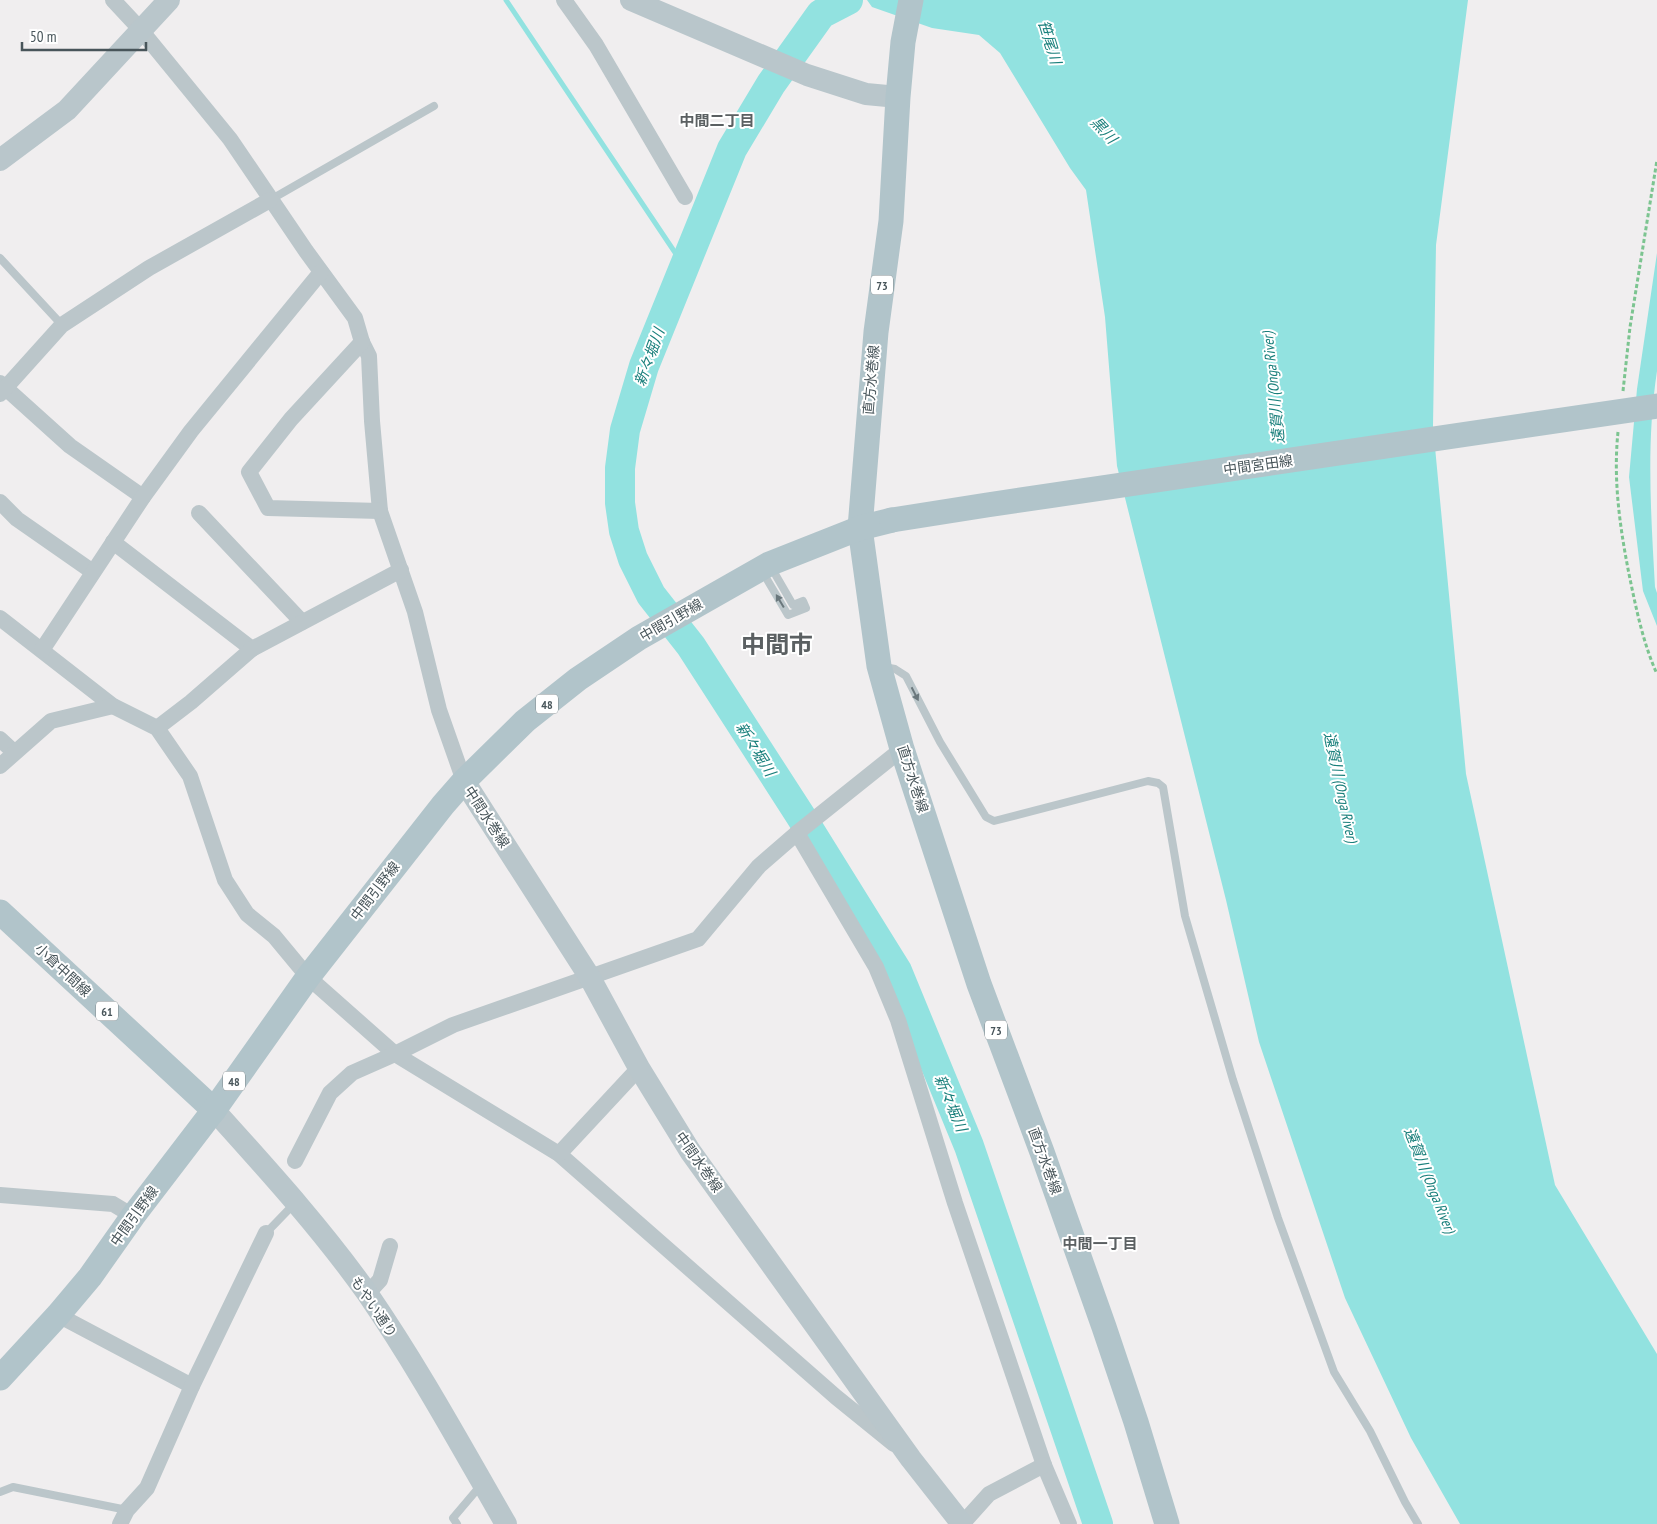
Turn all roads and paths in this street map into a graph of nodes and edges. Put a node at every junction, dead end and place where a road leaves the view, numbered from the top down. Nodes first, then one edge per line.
1 (113, 0) edge
2 (168, 0) edge
3 (564, 0) edge
4 (631, 0) edge
5 (911, 0) edge
6 (140, 29) junction
7 (898, 97) junction
8 (434, 106) dead end
9 (0, 160) edge
10 (685, 197) dead end
11 (270, 200) junction
12 (0, 258) edge
13 (321, 272) junction
14 (62, 325) junction
15 (362, 342) junction
16 (2, 389) edge
17 (1657, 406) edge
18 (142, 497) junction
19 (0, 502) edge
20 (380, 510) junction
21 (199, 512) dead end
22 (860, 528) junction
23 (113, 542) junction
24 (765, 566) junction
25 (401, 570) junction
26 (93, 572) junction
27 (0, 618) edge
28 (302, 622) junction
29 (252, 649) junction
30 (42, 650) junction
31 (880, 666) junction
32 (113, 706) junction
33 (157, 728) junction
34 (0, 739) edge
35 (902, 749) junction
36 (14, 752) junction
37 (0, 766) edge
38 (464, 781) junction
39 (797, 833) junction
40 (0, 912) edge
41 (589, 976) junction
42 (308, 977) junction
43 (395, 1054) junction
44 (639, 1068) junction
45 (214, 1110) junction
46 (558, 1154) junction
47 (295, 1161) dead end
48 (0, 1195) edge
49 (296, 1201) junction
50 (133, 1216) junction
51 (266, 1233) joint
52 (390, 1246) dead end
53 (367, 1294) junction
54 (58, 1315) junction
55 (0, 1378) edge
56 (192, 1386) junction
57 (911, 1458) junction
58 (1044, 1465) junction
59 (483, 1484) junction
60 (0, 1492) edge
61 (124, 1517) edge
62 (457, 1524) edge
63 (506, 1524) edge
64 (962, 1524) edge
65 (1069, 1524) edge
66 (1166, 1524) edge
67 (1418, 1524) edge

1 - 6 street
2 - 6 street
3 - 10 street
4 - 7 street
5 - 7 main road, 直方水巻線 / 73
6 - 9 street
6 - 11 street
7 - 22 main road, 直方水巻線 / 73
8 - 11 lane
11 - 13 street
11 - 14 street
12 - 14 lane
13 - 15 street
13 - 18 street
14 - 16 street
15 - 20 street
15 - 20 street
16 - 18 street
17 - 22 main road, 中間宮田線, bridge
18 - 23 street
19 - 26 street
20 - 25 street
21 - 28 street
22 - 24 main road, 中間引野線 / 48
22 - 31 main road, 直方水巻線 / 73
23 - 26 street
23 - 29 street
24 -> 24 lane
24 - 38 main road, 中間引野線 / 48
25 - 28 street
25 - 38 street
26 - 30 street
27 - 30 street
28 - 29 street
29 - 33 street
30 - 32 street
31 - 35 main road, 直方水巻線 / 73
31 -> 67 lane
32 - 33 street
32 - 36 street
33 - 42 street
34 - 36 street
35 - 39 street
35 - 66 main road, 直方水巻線 / 73
36 - 37 street
38 - 41 street, 中間水巻線
38 - 42 main road, 中間引野線 / 48
39 - 41 street
39 - 58 street
40 - 45 main road, 小倉中間線 / 61
41 - 43 street
41 - 44 street, 中間水巻線
42 - 43 street
42 - 45 main road, 中間引野線 / 48
43 - 46 street
43 - 47 street
44 - 46 street
44 - 57 street, 中間水巻線
45 - 49 street, もやい通り
45 - 50 main road, 中間引野線 / 48
46 - 57 street
48 - 50 street
49 - 51 lane
49 - 53 street, もやい通り
50 - 54 main road, 中間引野線 / 48
51 - 56 street
52 - 53 street
53 - 59 street, もやい通り
54 - 55 main road, 中間引野線 / 48
54 - 56 street
56 - 61 street
57 - 64 street, 中間水巻線
58 - 64 street
58 - 65 street
59 - 62 lane
59 - 63 street, もやい通り
60 - 61 lane

